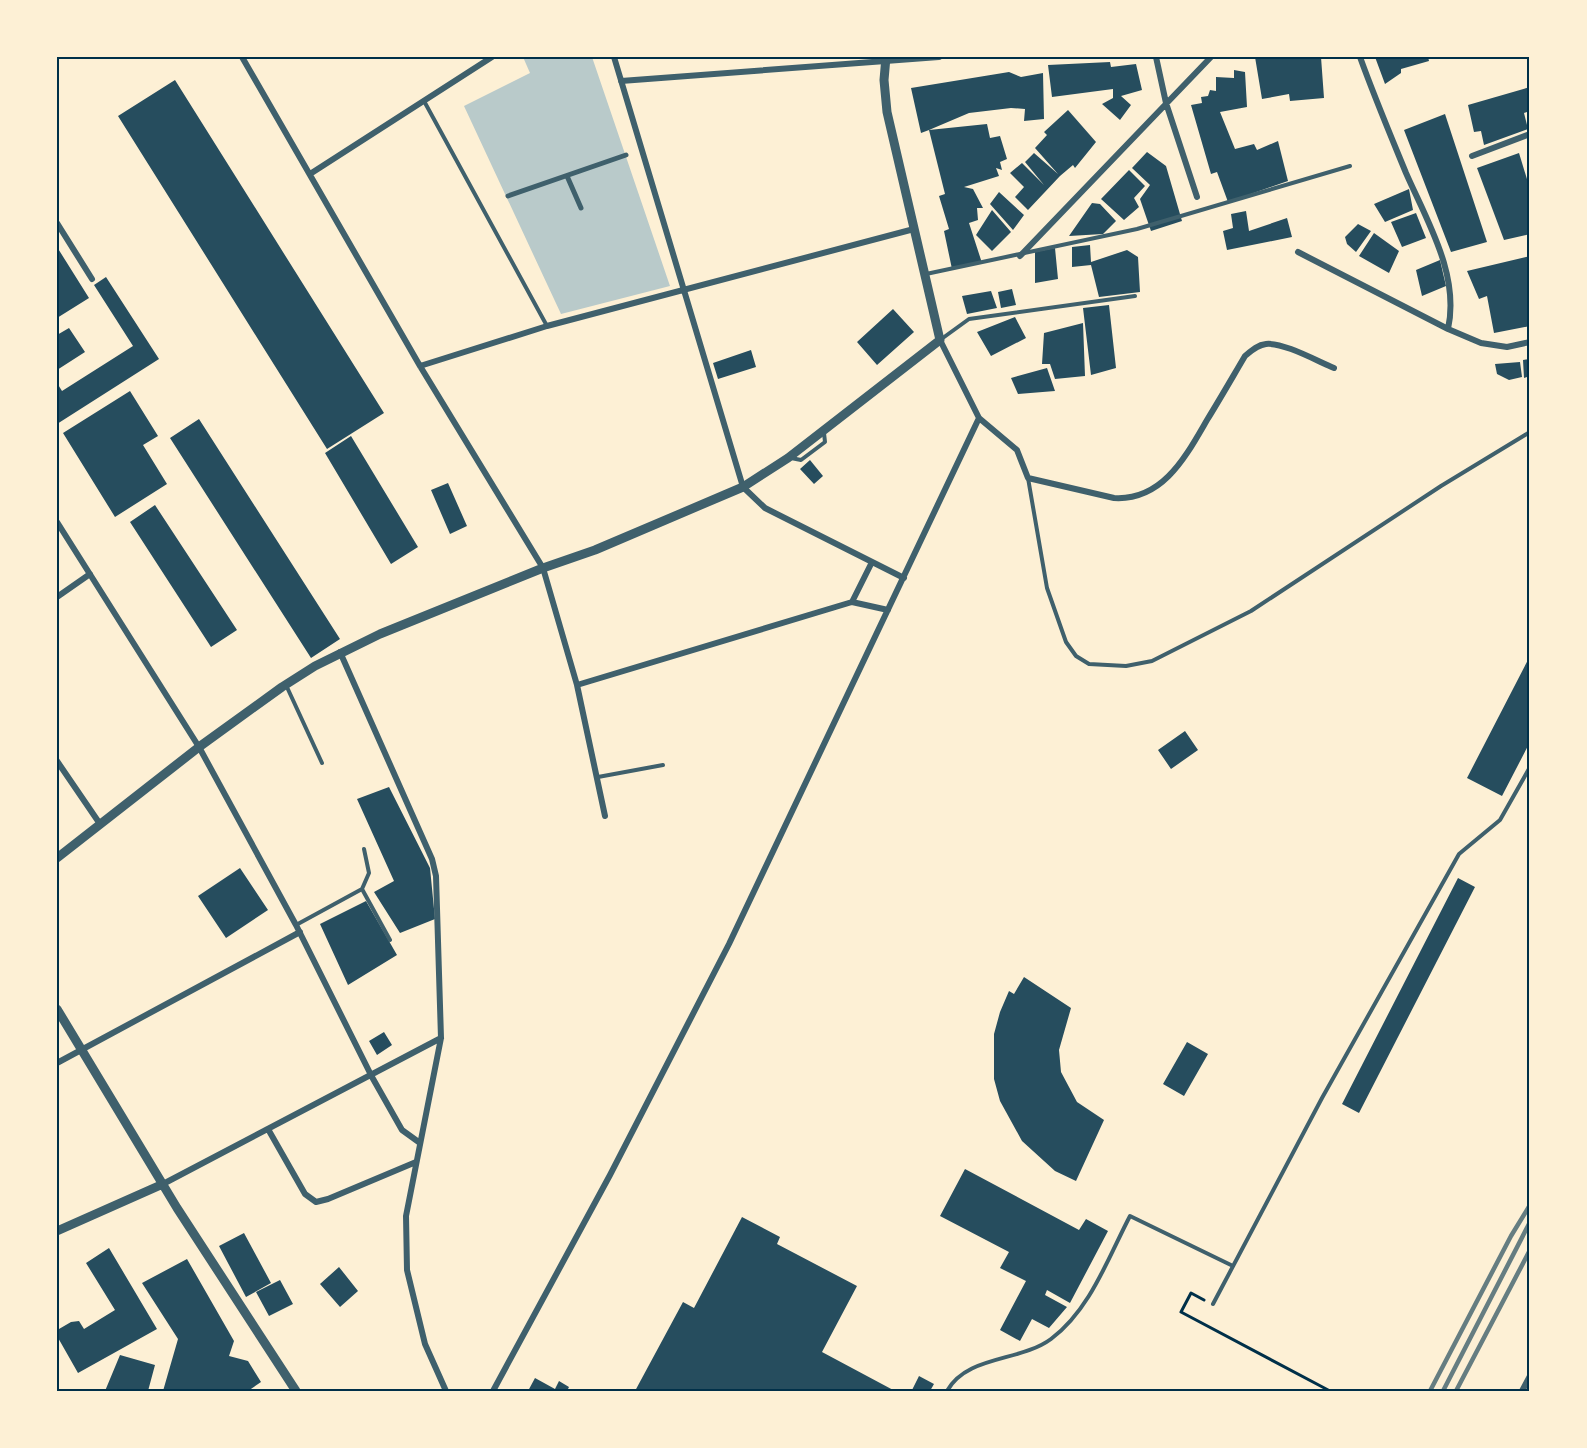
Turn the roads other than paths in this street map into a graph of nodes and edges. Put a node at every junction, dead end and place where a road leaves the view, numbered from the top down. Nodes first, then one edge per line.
1 (242, 57) edge
2 (492, 57) edge
3 (614, 57) edge
4 (939, 57) edge
5 (1156, 57) edge
6 (1211, 57) edge
7 (1360, 57) edge
8 (886, 59) edge
9 (621, 81) junction
10 (424, 101) junction
11 (1166, 103) junction
12 (1530, 134) edge
13 (626, 155) dead end
14 (1472, 156) dead end
15 (1350, 166) dead end
16 (310, 174) junction
17 (567, 176) junction
18 (508, 196) dead end
19 (1197, 197) dead end
20 (581, 208) dead end
21 (57, 224) edge
22 (914, 229) junction
23 (1298, 252) dead end
24 (1020, 255) junction
25 (924, 274) junction
26 (92, 279) dead end
27 (682, 291) junction
28 (1135, 296) dead end
29 (547, 326) junction
30 (1448, 329) junction
31 (940, 340) junction
32 (1530, 342) edge
33 (420, 366) junction
34 (1334, 368) dead end
35 (979, 418) junction
36 (1530, 432) edge
37 (1028, 478) junction
38 (743, 487) junction
39 (57, 522) edge
40 (871, 564) junction
41 (543, 568) junction
42 (90, 574) junction
43 (904, 578) junction
44 (57, 597) edge
45 (852, 602) junction
46 (888, 610) junction
47 (340, 652) junction
48 (286, 684) junction
49 (577, 685) junction
50 (199, 747) junction
51 (57, 761) edge
52 (322, 763) dead end
53 (663, 765) dead end
54 (1530, 767) edge
55 (598, 777) junction
56 (605, 816) dead end
57 (100, 824) junction
58 (364, 849) dead end
59 (57, 858) edge
60 (362, 890) junction
61 (296, 925) junction
62 (300, 932) junction
63 (390, 939) dead end
64 (57, 1009) edge
65 (441, 1038) junction
66 (83, 1052) junction
67 (57, 1063) edge
68 (372, 1077) junction
69 (268, 1129) junction
70 (420, 1143) junction
71 (416, 1162) junction
72 (163, 1184) junction
73 (57, 1231) edge
74 (1233, 1266) junction
75 (1213, 1305) road end
76 (1530, 1376) edge
77 (296, 1391) edge
78 (446, 1391) edge
79 (493, 1391) edge
80 (946, 1391) edge
81 (1522, 1391) edge

1 - 16 street
2 - 10 street
3 - 9 street
4 - 8 street
5 - 11 street
6 - 11 street
7 - 30 street
8 - 9 street
8 - 22 street
9 - 27 street
10 - 16 street
10 - 29 lane
11 - 19 street
11 - 24 street
12 - 14 street
13 - 17 street
15 - 24 lane
16 - 33 street
17 - 18 street
17 - 20 street
21 - 26 street
22 - 25 street
22 - 27 street
23 - 30 street
24 - 25 lane
25 - 31 street
27 - 29 street
27 - 38 street
28 - 31 lane
29 - 33 street
30 - 32 street
31 - 35 street
31 - 38 street
33 - 41 street
34 - 37 street
35 - 37 street
35 - 43 street
36 - 37 lane
38 - 40 street
38 - 41 street
39 - 42 street
40 - 43 street
40 - 45 street
41 - 47 street
41 - 49 street
42 - 44 street
42 - 50 street
43 - 46 street
45 - 46 street
45 - 49 street
46 - 79 street
47 - 48 street
47 - 65 street
48 - 50 street
48 - 52 lane
49 - 55 street
50 - 57 street
50 - 61 street
51 - 57 street
53 - 55 lane
54 - 74 lane
55 - 56 street
57 - 59 street
58 - 60 lane
60 - 61 lane
60 - 63 lane
61 - 62 street
62 - 66 street
62 - 68 street
64 - 66 street
65 - 68 street
65 - 70 street
66 - 67 street
66 - 72 street
68 - 69 street
68 - 70 street
69 - 71 street
69 - 72 street
70 - 71 street
71 - 78 street
72 - 73 street
72 - 77 street
74 - 75 lane
74 - 80 lane
76 - 81 street

